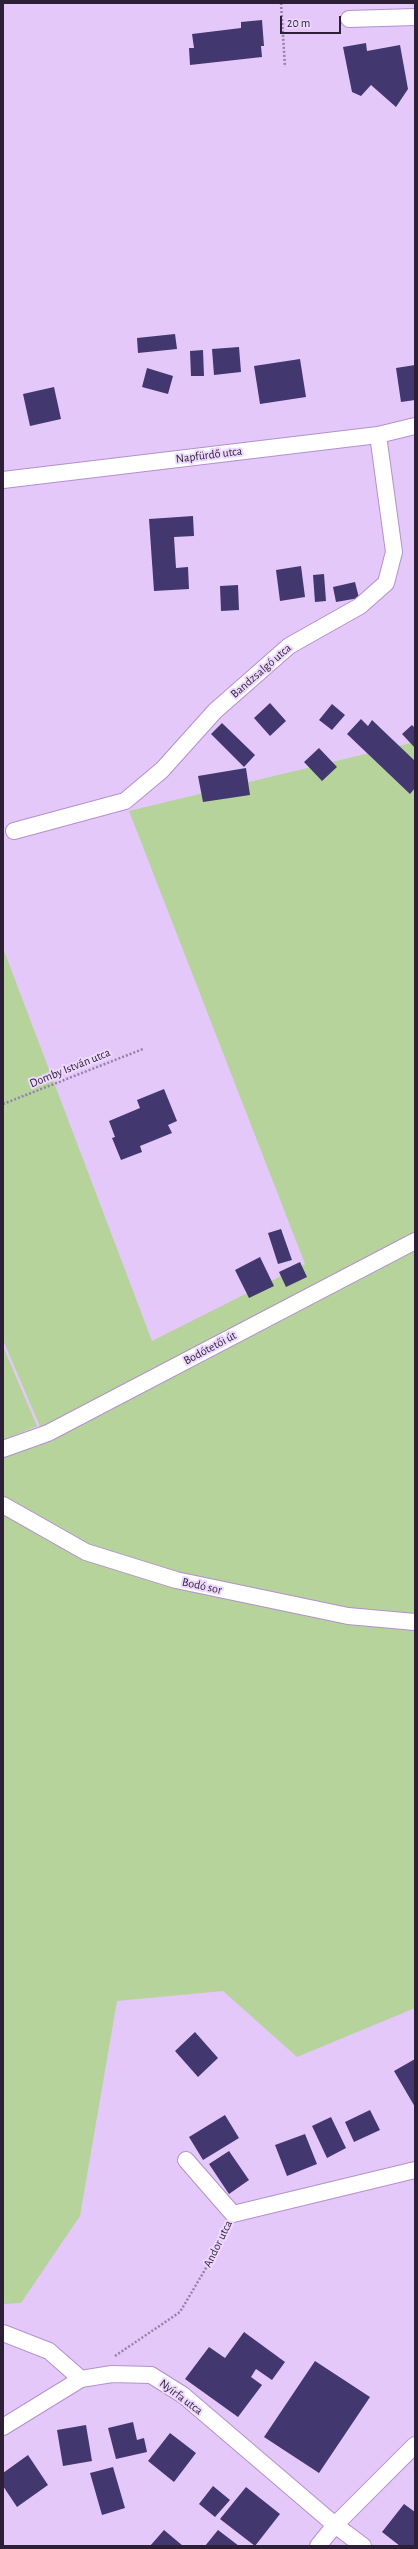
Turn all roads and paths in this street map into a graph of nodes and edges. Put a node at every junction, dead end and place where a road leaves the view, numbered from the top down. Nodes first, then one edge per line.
1 (281, 3) edge
2 (415, 16) edge
3 (349, 19) dead end
4 (285, 67) dead end
5 (415, 426) edge
6 (378, 435) junction
7 (3, 480) edge
8 (14, 831) dead end
9 (143, 1049) dead end
10 (3, 1104) edge
11 (415, 1241) edge
12 (3, 1450) edge
13 (3, 1505) edge
14 (415, 1622) edge
15 (186, 2160) dead end
16 (415, 2170) edge
17 (233, 2214) junction
18 (3, 2333) edge
19 (112, 2358) dead end
20 (81, 2379) junction
21 (3, 2427) edge
22 (415, 2445) edge
23 (335, 2525) junction
24 (318, 2546) edge
25 (363, 2546) edge

1 - 4 path
2 - 3 street
5 - 6 street, Napfürdő utca
6 - 7 street, Napfürdő utca
6 - 8 street, Bandzsalgó utca
9 - 10 path, Domby István utca
11 - 12 street, Bodótetői út
13 - 14 street, Bodó sor
15 - 17 street
16 - 17 street, Andor utca
17 - 19 path, Andor utca
18 - 20 street
20 - 21 street, Nyírfa utca
20 - 23 street, Nyírfa utca
22 - 23 street
23 - 24 street
23 - 25 street, Nyírfa utca

